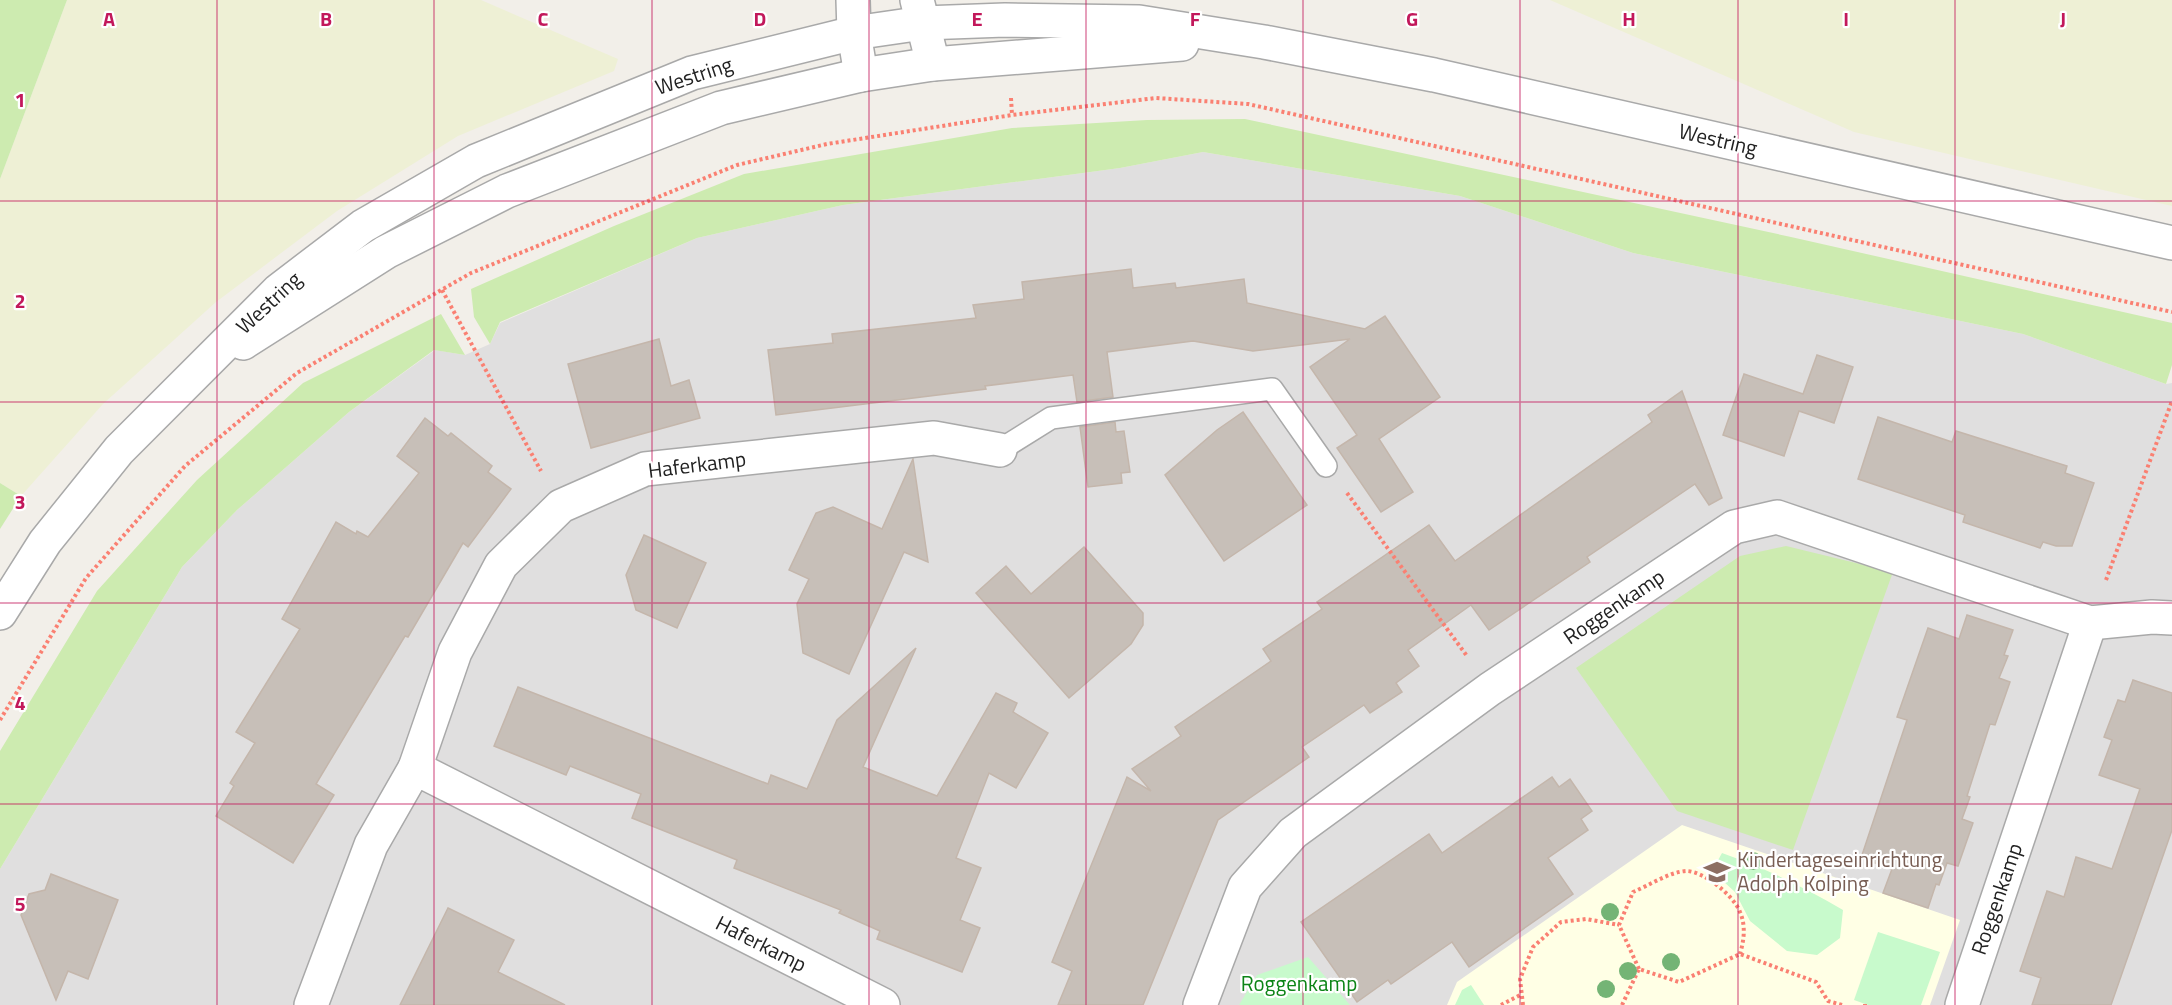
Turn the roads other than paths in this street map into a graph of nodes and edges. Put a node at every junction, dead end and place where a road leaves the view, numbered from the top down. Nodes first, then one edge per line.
1 (853, 0) edge
2 (920, 12) edge
3 (854, 33) junction
4 (1264, 42) junction
5 (933, 64) junction
6 (861, 75) junction
7 (2172, 243) edge
8 (203, 367) junction
9 (1000, 450) joint
10 (1326, 466) road end
11 (0, 613) edge
12 (2172, 618) edge
13 (2090, 623) junction
14 (415, 768) junction
15 (311, 1005) edge
16 (883, 1005) edge
17 (1200, 1005) edge
18 (1962, 1005) edge

1 - 3 street
2 - 3 street, Westring
2 - 4 street, Westring
2 - 5 street
3 - 6 street
3 - 8 street, Westring
4 - 5 street, Westring
4 - 7 street, Westring
5 - 6 street, Westring
6 - 8 street, Westring
8 - 11 street, Westring
9 - 10 lane
9 - 14 street, Haferkamp
12 - 13 street, Roggenkamp
13 - 17 street, Roggenkamp
13 - 18 street, Roggenkamp
14 - 15 street, Haferkamp
14 - 16 street, Haferkamp

